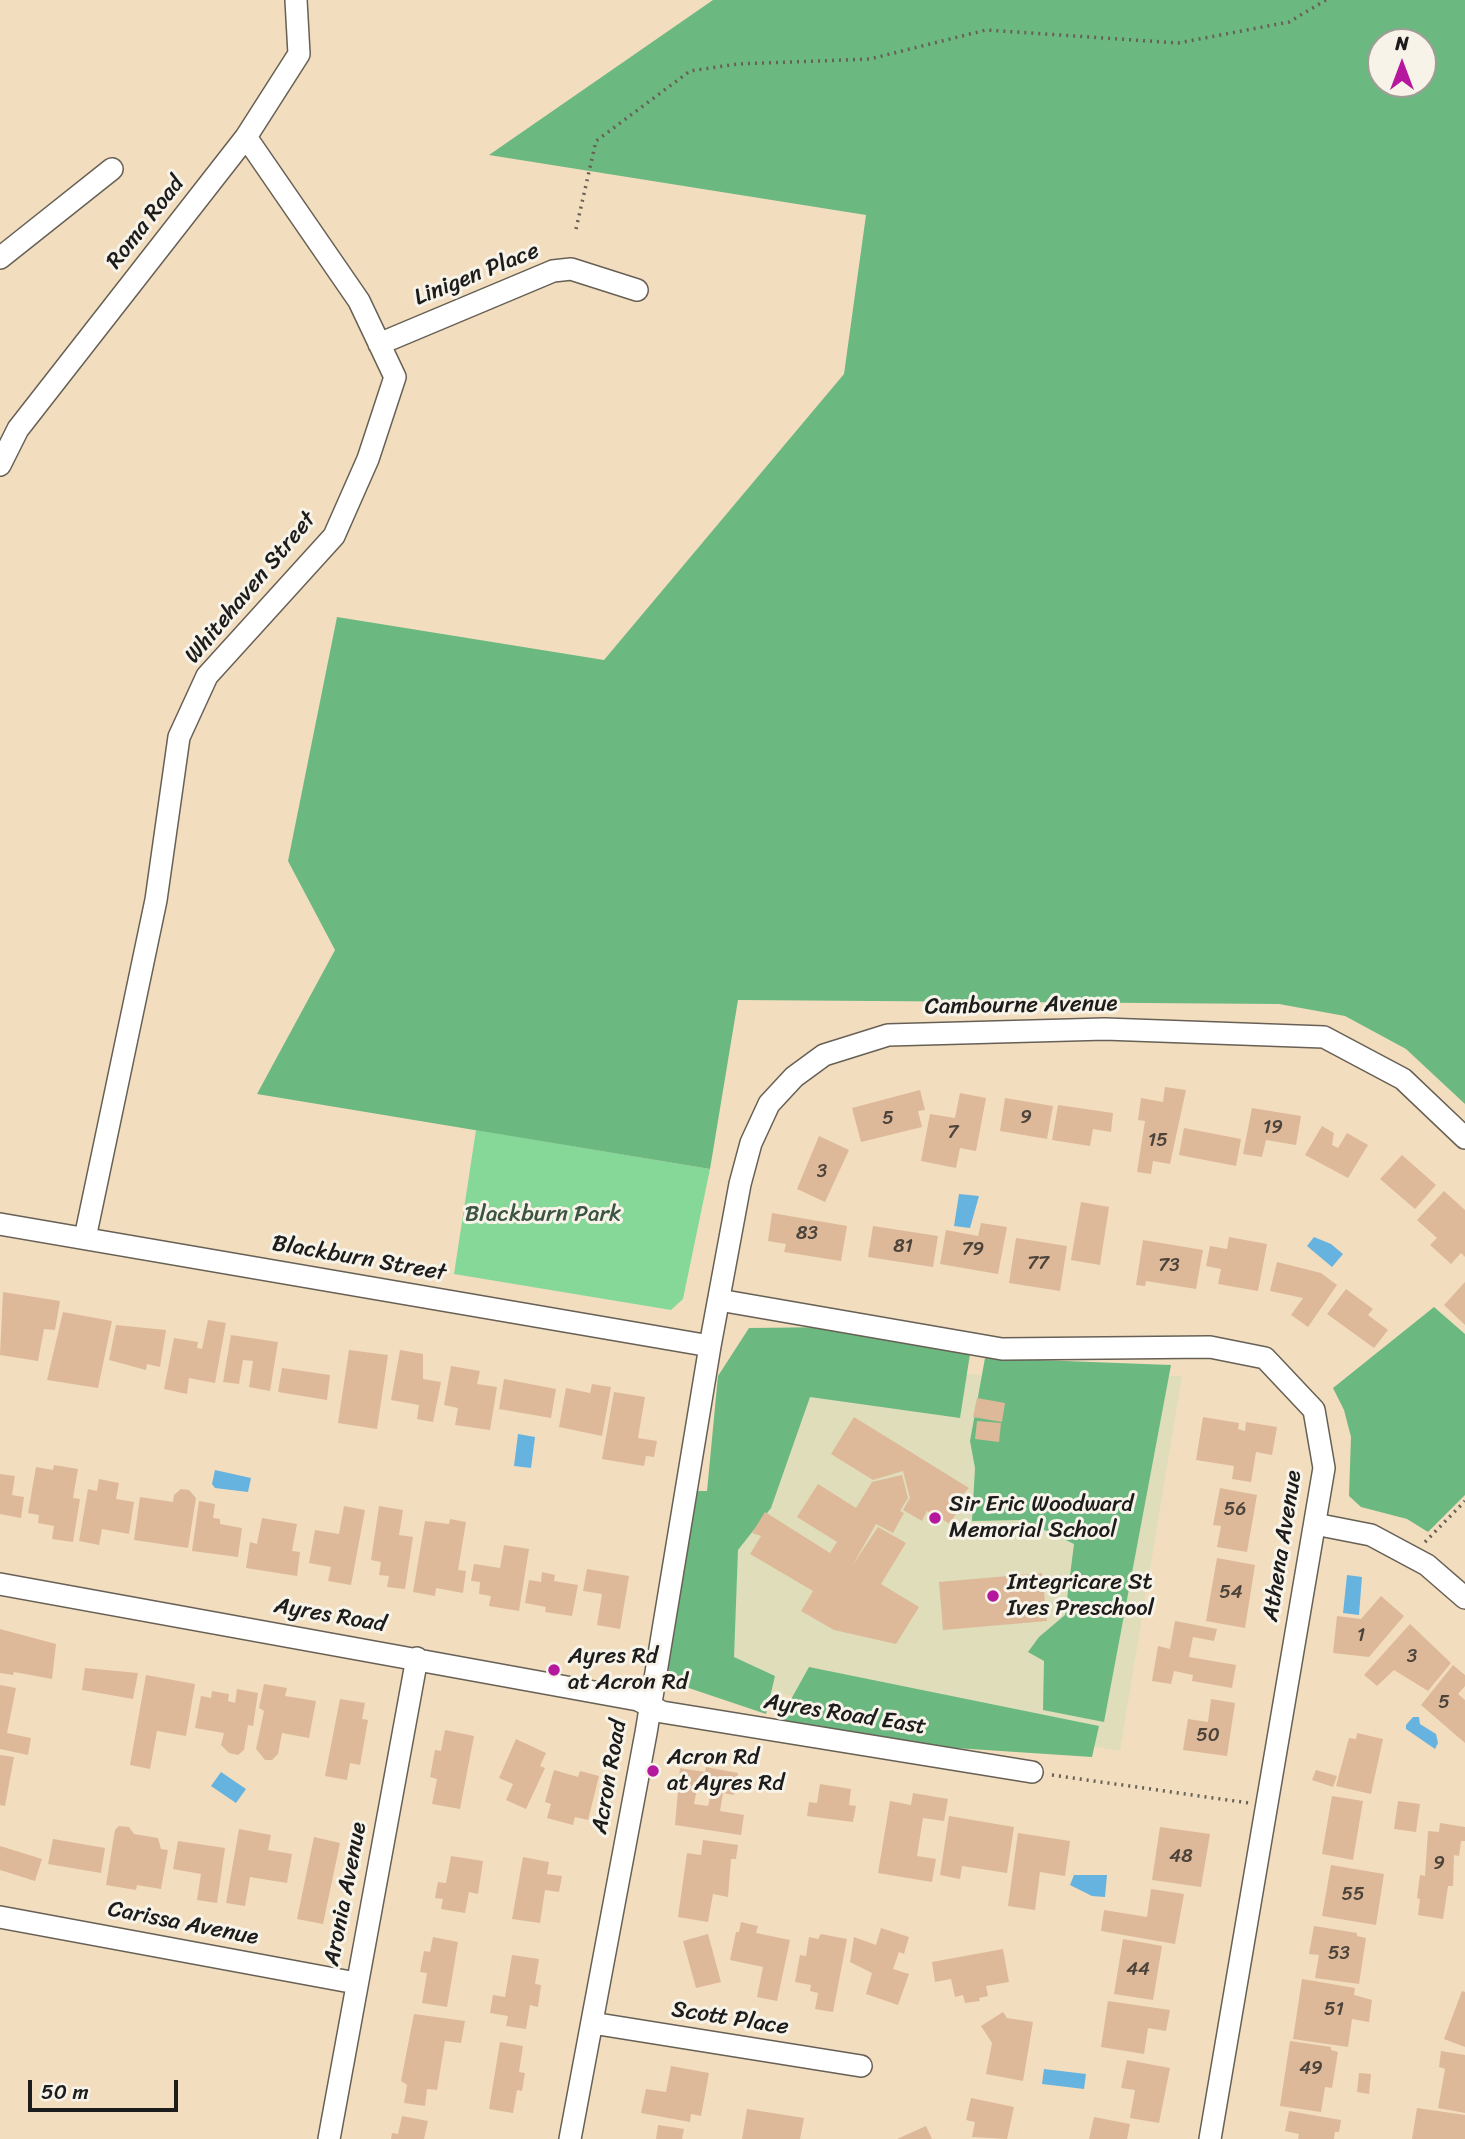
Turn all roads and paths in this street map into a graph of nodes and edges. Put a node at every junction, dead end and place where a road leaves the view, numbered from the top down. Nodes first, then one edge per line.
1 (296, 0) edge
2 (1326, 0) edge
3 (246, 137) junction
4 (112, 169) dead end
5 (576, 229) dead end
6 (0, 258) edge
7 (637, 290) dead end
8 (379, 344) junction
9 (0, 466) edge
10 (1465, 1138) edge
11 (0, 1224) edge
12 (85, 1238) junction
13 (719, 1300) junction
14 (709, 1346) junction
15 (1465, 1501) edge
16 (1315, 1524) junction
17 (1411, 1557) junction
18 (0, 1584) edge
19 (1465, 1598) edge
20 (417, 1658) junction
21 (650, 1706) junction
22 (1032, 1772) joint
23 (1267, 1806) junction
24 (0, 1917) edge
25 (356, 1983) junction
26 (592, 2023) junction
27 (860, 2066) dead end
28 (329, 2139) edge
29 (570, 2139) edge
30 (1210, 2139) edge

1 - 3 street, Roma Road
2 - 5 path
3 - 8 street, Whitehaven Street
3 - 9 street, Roma Road
4 - 6 street
7 - 8 street, Linigen Place
8 - 12 street, Whitehaven Street
10 - 13 street, Cambourne Avenue
11 - 12 street, Blackburn Street
12 - 14 street, Blackburn Street
13 - 14 street, Acron Road
13 - 16 street, Athena Avenue
14 - 21 street, Acron Road
15 - 17 path
16 - 17 street
16 - 23 street, Athena Avenue
17 - 19 street
18 - 20 street, Ayres Road
20 - 21 street, Ayres Road
20 - 25 street, Aronia Avenue
21 - 22 street, Ayres Road East
21 - 26 street, Acron Road
22 - 23 path
23 - 30 street, Athena Avenue
24 - 25 street, Carissa Avenue
25 - 28 street, Aronia Avenue
26 - 27 street, Scott Place
26 - 29 street, Acron Road

